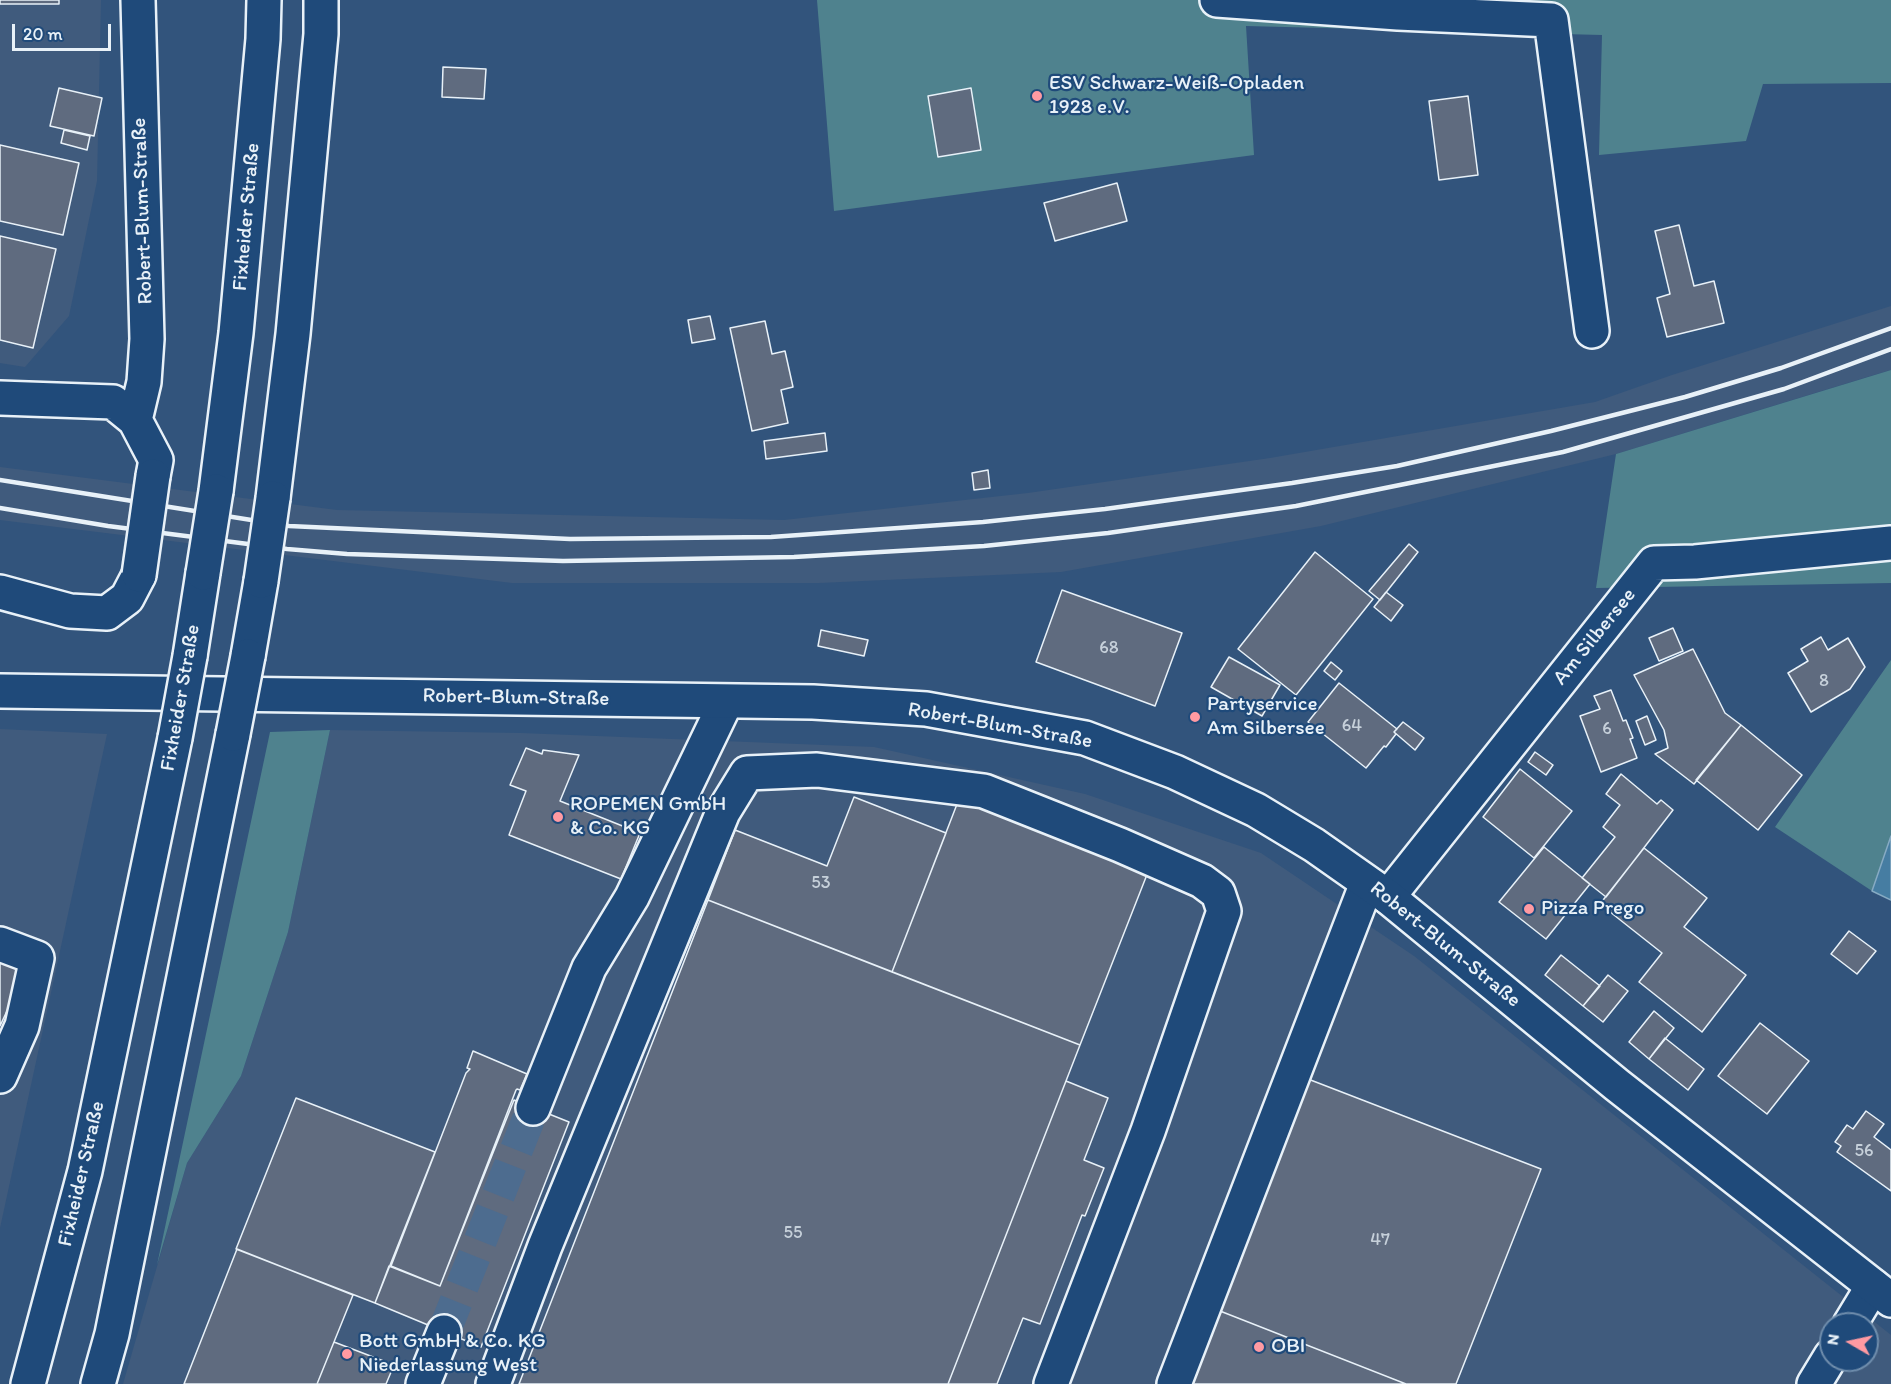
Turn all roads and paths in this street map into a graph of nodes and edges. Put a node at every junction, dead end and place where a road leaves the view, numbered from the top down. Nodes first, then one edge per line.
1 (138, 0) edge
2 (264, 0) edge
3 (321, 0) edge
4 (1217, 0) edge
5 (1592, 331) dead end
6 (0, 398) edge
7 (135, 420) junction
8 (1891, 543) edge
9 (0, 592) edge
10 (0, 691) edge
11 (726, 702) junction
12 (1378, 890) junction
13 (0, 945) edge
14 (0, 1076) edge
15 (533, 1108) tunnel mouth
16 (1882, 1293) edge
17 (1862, 1312) edge
18 (444, 1332) tunnel mouth
19 (28, 1384) edge
20 (98, 1384) edge
21 (423, 1384) edge
22 (493, 1384) edge
23 (1051, 1384) edge
24 (1174, 1384) edge

1 - 7 main road, Robert-Blum-Straße
2 - 19 main road, Fixheider Straße, bridge
3 - 20 main road, bridge
4 - 5 main road
6 - 7 main road
7 - 9 main road, bridge
8 - 12 main road, Am Silbersee
10 - 11 main road, Robert-Blum-Straße
11 - 12 main road, Robert-Blum-Straße
11 - 15 main road
12 - 16 main road, Robert-Blum-Straße
12 - 24 main road, Am Silbersee
13 - 14 main road
16 - 17 main road
18 - 21 main road
22 - 23 main road

